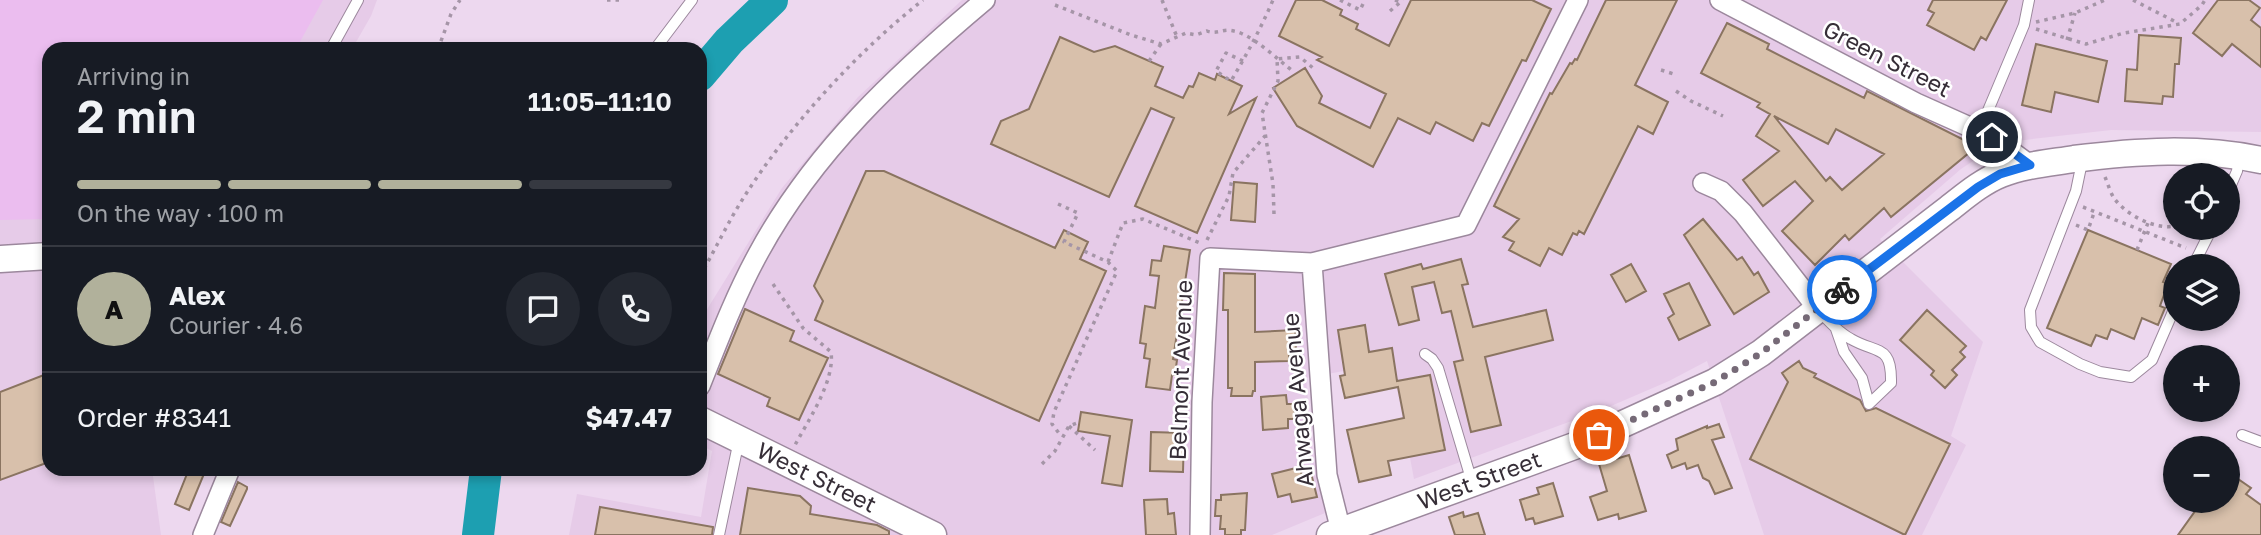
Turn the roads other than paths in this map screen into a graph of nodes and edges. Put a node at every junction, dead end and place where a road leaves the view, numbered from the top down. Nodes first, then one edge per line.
1 (358, 0) edge
2 (692, 0) edge
3 (985, 0) edge
4 (1578, 0) edge
5 (1720, 0) edge
6 (2029, 0) edge
7 (335, 42) edge
8 (661, 42) edge
9 (1979, 132) junction
10 (2250, 158) edge
11 (2093, 163) junction
12 (2030, 165) junction
13 (1703, 183) dead end
14 (42, 256) edge
15 (1, 259) edge
16 (1312, 263) junction
17 (1817, 309) junction
18 (1836, 329) junction
19 (2165, 331) edge
20 (1424, 354) dead end
21 (707, 370) edge
22 (707, 423) edge
23 (2242, 435) dead end
24 (739, 439) junction
25 (2261, 442) edge
26 (227, 476) edge
27 (1472, 483) junction
28 (1336, 533) edge
29 (203, 535) edge
30 (719, 535) edge
31 (933, 535) edge
32 (1200, 535) edge

1 - 7 lane
2 - 8 lane
3 - 21 street
4 - 16 street, Belmont Avenue
5 - 9 street, Green Street
6 - 9 lane
9 - 12 street, Green Street
10 - 11 main road, West Street
11 - 12 main road, West Street
11 - 19 lane
12 - 17 main road, West Street
13 - 17 street
14 - 15 main road
16 - 28 street, Ahwaga Avenue
16 - 32 street, Belmont Avenue
17 - 18 lane
17 - 27 main road, West Street
18 - 18 lane
20 - 27 lane
22 - 24 main road, West Street
23 - 25 lane
24 - 30 lane
24 - 31 main road, West Street
26 - 29 street
27 - 28 main road, West Street

